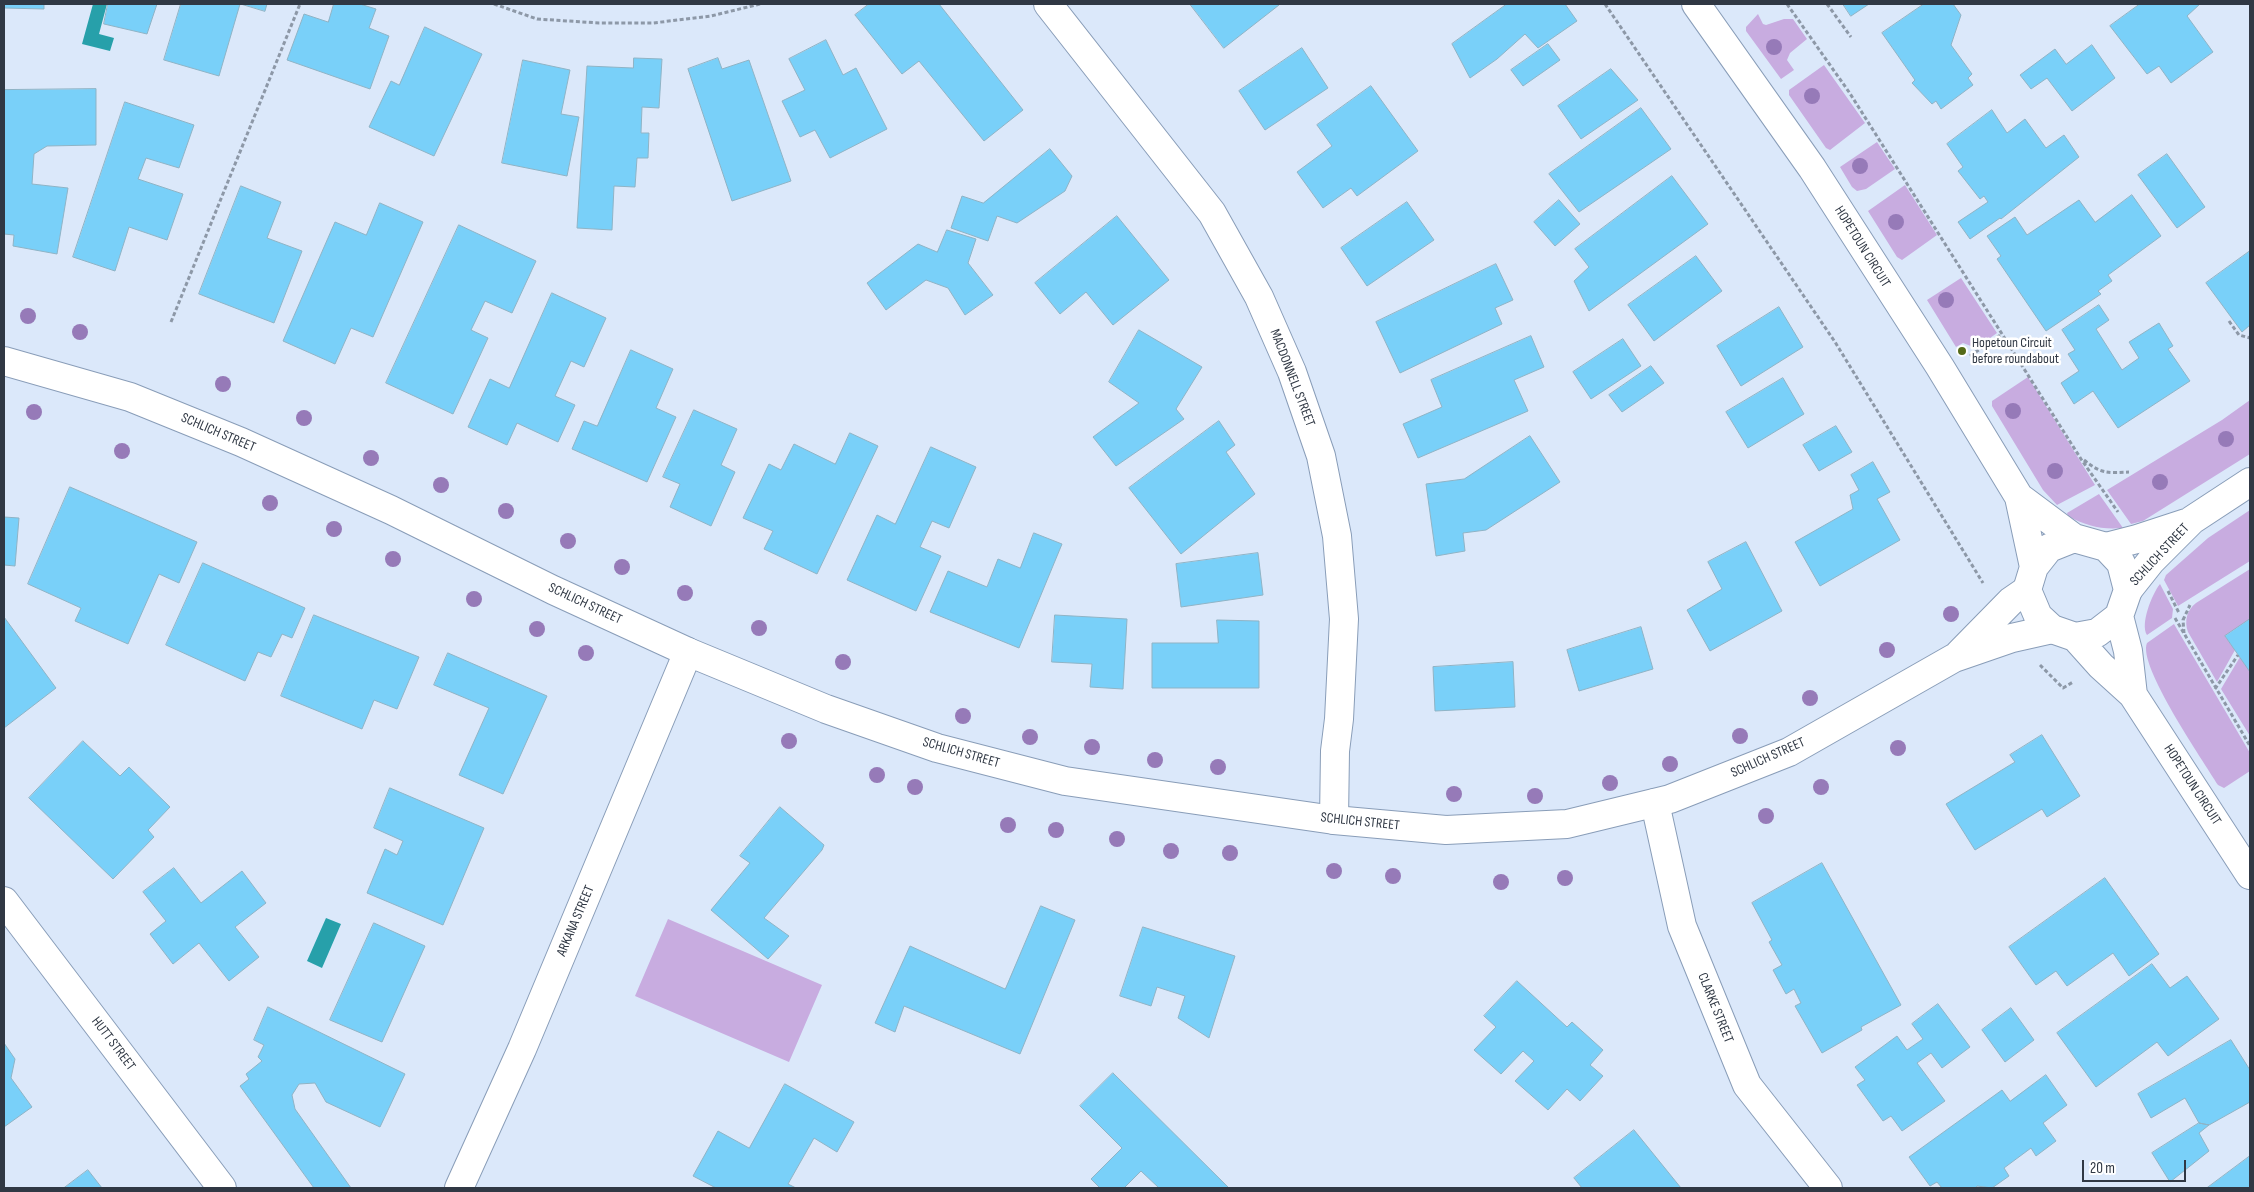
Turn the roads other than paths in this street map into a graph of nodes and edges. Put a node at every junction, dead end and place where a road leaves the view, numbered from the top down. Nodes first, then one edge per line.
1 (1048, 4) edge
2 (1696, 4) edge
3 (4, 361) edge
4 (2250, 482) edge
5 (2019, 497) junction
6 (2192, 520) junction
7 (2074, 538) junction
8 (2106, 547) junction
9 (2030, 579) junction
10 (2128, 590) junction
11 (2119, 616) junction
12 (2064, 633) junction
13 (688, 652) junction
14 (1954, 658) junction
15 (2133, 695) junction
16 (1655, 803) junction
17 (1334, 820) junction
18 (2250, 875) edge
19 (4, 901) edge
20 (222, 1188) edge
21 (459, 1188) edge
22 (1828, 1188) edge

1 - 17 street, MACDONNELL STREET
2 - 5 street, HOPETOUN CIRCUIT
3 - 13 street, SCHLICH STREET
4 - 6 street, SCHLICH STREET
5 - 7 street, HOPETOUN CIRCUIT
5 - 9 street, HOPETOUN CIRCUIT
6 - 8 street, SCHLICH STREET
6 - 10 street, SCHLICH STREET
7 - 8 street
7 - 9 street
8 - 10 street
9 - 12 street
9 - 14 street, SCHLICH STREET
10 - 11 street
11 - 12 street
11 - 15 street, HOPETOUN CIRCUIT
12 - 14 street, SCHLICH STREET
12 - 15 street, HOPETOUN CIRCUIT
13 - 17 street, SCHLICH STREET
13 - 21 street, ARKANA STREET
14 - 16 street, SCHLICH STREET
15 - 18 street, HOPETOUN CIRCUIT
16 - 17 street, SCHLICH STREET
16 - 22 street, CLARKE STREET
19 - 20 street, HUTT STREET

